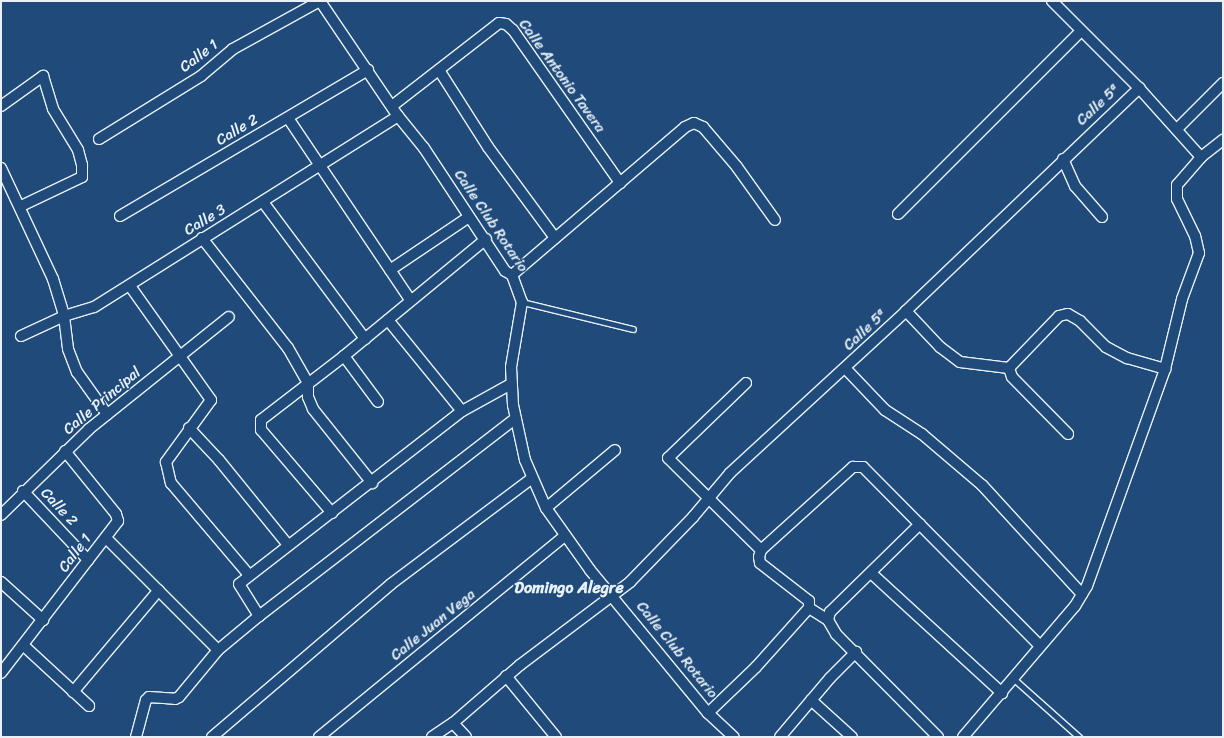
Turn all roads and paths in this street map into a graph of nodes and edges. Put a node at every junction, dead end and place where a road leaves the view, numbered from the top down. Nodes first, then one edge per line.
1 (320, 1) edge
2 (1052, 1) edge
3 (1081, 31) junction
4 (368, 70) junction
5 (439, 70) junction
6 (1223, 83) edge
7 (1139, 88) junction
8 (1, 106) edge
9 (392, 106) junction
10 (398, 116) junction
11 (288, 118) junction
12 (1177, 129) junction
13 (99, 139) dead end
14 (1223, 140) edge
15 (1201, 157) junction
16 (1063, 159) junction
17 (319, 166) junction
18 (1, 168) edge
19 (620, 182) junction
20 (263, 202) junction
21 (21, 206) junction
22 (898, 214) dead end
23 (120, 216) dead end
24 (469, 217) junction
25 (1102, 217) dead end
26 (775, 220) dead end
27 (202, 238) junction
28 (555, 238) junction
29 (486, 239) junction
30 (390, 270) junction
31 (512, 275) junction
32 (130, 286) junction
33 (411, 301) junction
34 (522, 302) junction
35 (906, 311) junction
36 (64, 316) junction
37 (229, 317) dead end
38 (388, 320) junction
39 (633, 329) dead end
40 (21, 336) dead end
41 (365, 339) junction
42 (179, 356) junction
43 (344, 356) junction
44 (845, 368) junction
45 (1009, 368) junction
46 (1165, 369) junction
47 (308, 383) junction
48 (746, 383) dead end
49 (511, 384) junction
50 (378, 402) dead end
51 (462, 411) junction
52 (107, 414) junction
53 (516, 418) junction
54 (189, 428) junction
55 (1068, 434) dead end
56 (616, 450) dead end
57 (65, 452) junction
58 (531, 479) junction
59 (372, 483) junction
60 (24, 491) junction
61 (708, 498) junction
62 (546, 508) junction
63 (332, 513) junction
64 (1, 515) edge
65 (920, 524) junction
66 (565, 536) junction
67 (106, 538) junction
68 (288, 545) junction
69 (761, 550) junction
70 (88, 560) junction
71 (871, 574) junction
72 (249, 575) junction
73 (1, 582) edge
74 (159, 590) junction
75 (612, 593) junction
76 (1082, 594) junction
77 (809, 608) junction
78 (260, 616) junction
79 (43, 620) junction
80 (828, 620) junction
81 (23, 645) junction
82 (1040, 646) junction
83 (218, 650) junction
84 (856, 652) junction
85 (1, 672) edge
86 (506, 676) junction
87 (1015, 680) junction
88 (73, 692) junction
89 (1002, 693) junction
90 (811, 700) junction
91 (89, 706) dead end
92 (708, 713) junction
93 (453, 723) junction
94 (136, 737) edge
95 (212, 737) edge
96 (319, 737) edge
97 (432, 737) edge
98 (466, 737) edge
99 (556, 737) edge
100 (734, 737) edge
101 (780, 737) edge
102 (852, 737) edge
103 (938, 737) edge
104 (963, 737) edge
105 (1079, 737) edge

1 - 4 street
1 - 13 street, Calle 1
2 - 3 street
3 - 7 street
3 - 22 street
4 - 9 street
4 - 11 street, Calle 2
5 - 9 street, Calle Antonio Tavera
5 - 19 street, Calle Antonio Tavera
5 - 28 street
6 - 12 street
7 - 12 street
7 - 16 street, Calle 5ª
8 - 21 street
9 - 10 street, Calle Club Rotario
10 - 17 street, Calle 3
10 - 24 street, Calle Club Rotario
11 - 17 street
11 - 23 street, Calle 2
12 - 15 street
14 - 15 street
15 - 46 street
16 - 25 street
16 - 35 street, Calle 5ª
17 - 20 street, Calle 3
17 - 30 street
18 - 21 street
19 - 26 street
19 - 28 street
20 - 27 street, Calle 3
20 - 41 street
21 - 36 street
24 - 29 street, Calle Club Rotario
24 - 30 street
27 - 32 street, Calle 3
27 - 47 street
28 - 31 street
29 - 31 street, Calle Club Rotario
29 - 33 street
30 - 33 street
31 - 34 street, Calle Club Rotario
32 - 36 street, Calle 3
32 - 42 street
33 - 38 street
34 - 39 lane
34 - 49 street, Calle Club Rotario
35 - 44 street, Calle 5ª
35 - 45 street
36 - 40 street, Calle 3
36 - 52 street
37 - 42 street, Calle Principal
38 - 41 street
38 - 51 street
41 - 43 street
42 - 52 street, Calle Principal
42 - 54 street
43 - 47 street
43 - 50 street
44 - 61 street, Calle 5ª
44 - 76 street
45 - 46 street
45 - 55 street
46 - 76 street
47 - 59 street
47 - 63 street
48 - 61 street
49 - 51 street
49 - 53 street, Calle Club Rotario
51 - 59 street
52 - 57 street, Calle Principal
53 - 58 street, Calle Club Rotario
53 - 78 street
54 - 68 street
54 - 72 street
56 - 62 street
57 - 60 street, Calle Principal
57 - 67 street, Calle 1
58 - 62 street, Calle Club Rotario
58 - 95 street
59 - 63 street
60 - 64 street, Calle Principal
60 - 70 street, Calle 2
61 - 69 street
61 - 75 street, Calle 5ª
62 - 66 street, Calle Club Rotario
63 - 68 street
65 - 69 street
65 - 71 street
65 - 82 street
66 - 75 street, Calle Club Rotario
66 - 96 street, Calle Juan Vega
67 - 70 street, Calle 1
67 - 74 street
68 - 72 street
69 - 77 street
70 - 79 street, Calle 1
71 - 80 street
71 - 89 street
72 - 78 street
73 - 79 street
74 - 83 street
74 - 88 street
75 - 86 street, Calle 5ª
75 - 92 street, Calle Club Rotario
76 - 82 street
77 - 80 street
77 - 92 street
78 - 83 street
79 - 81 street, Calle 1
80 - 84 street
81 - 85 street, Calle 1
81 - 88 street
82 - 87 street
83 - 94 street
84 - 90 street
84 - 103 street
86 - 93 street, Calle 5ª
86 - 99 street
87 - 89 street
87 - 105 lane
88 - 91 street
89 - 104 street
90 - 101 street
90 - 102 street
92 - 100 street, Calle Club Rotario
93 - 97 street, Calle 5ª
93 - 98 street

